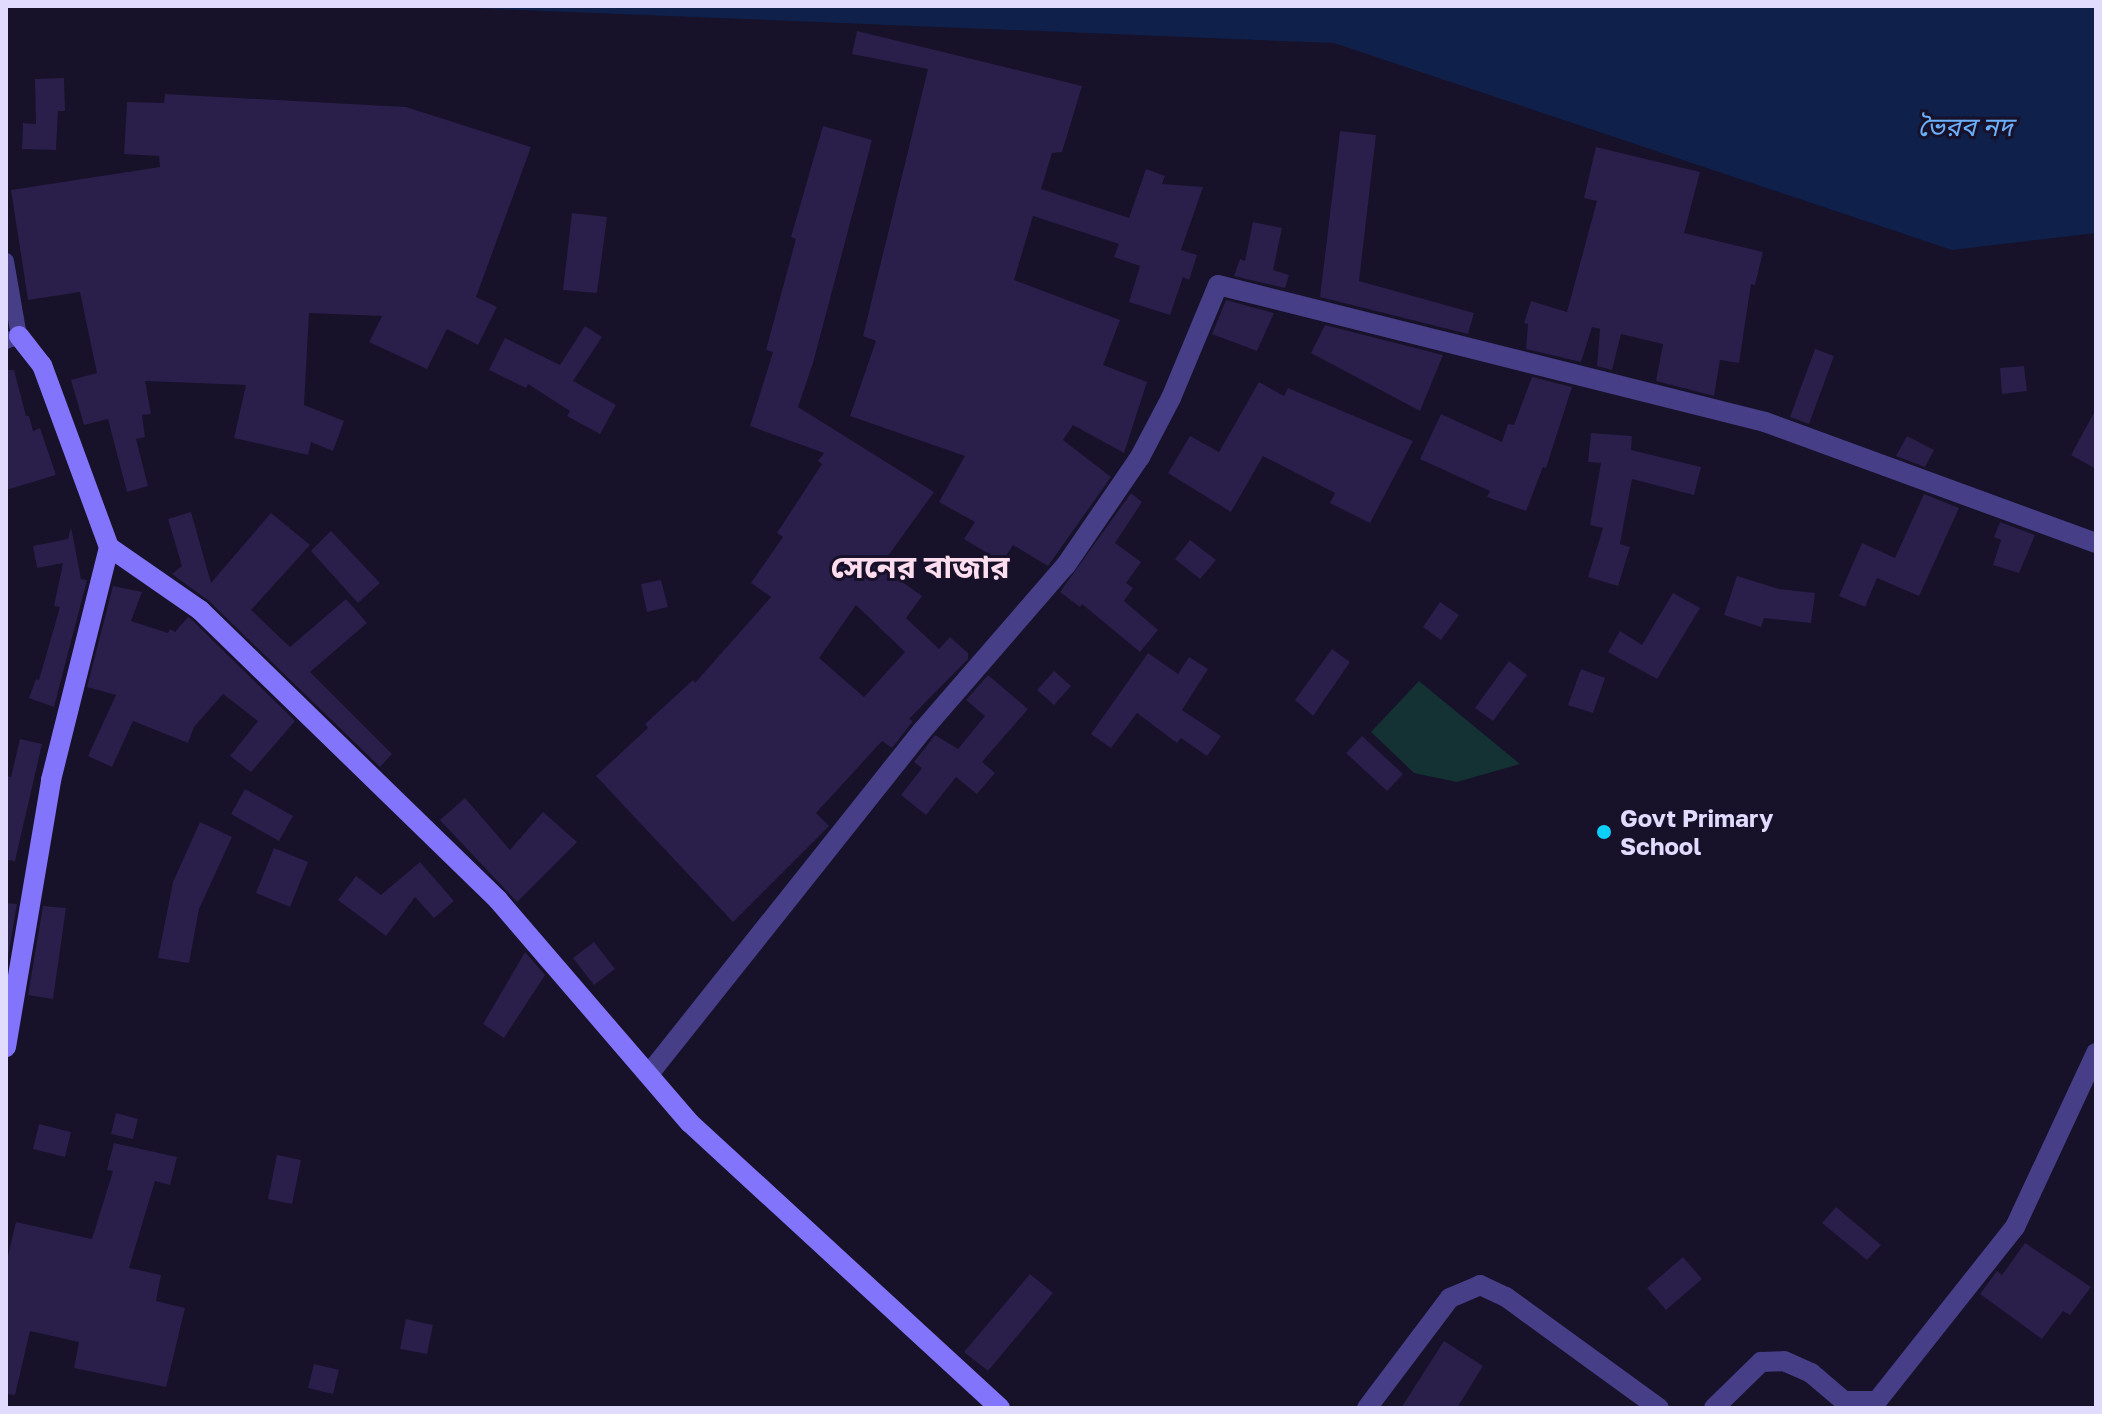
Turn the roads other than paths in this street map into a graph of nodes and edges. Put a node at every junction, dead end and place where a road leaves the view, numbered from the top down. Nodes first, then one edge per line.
1 (6, 261) edge
2 (12, 338) edge
3 (2096, 543) edge
4 (109, 547) junction
5 (6, 1047) edge
6 (2096, 1053) edge
7 (649, 1074) junction
8 (1000, 1408) edge
9 (1367, 1408) edge
10 (1659, 1408) edge
11 (1714, 1408) edge

1 - 2 lane
2 - 4 main road
3 - 7 street
4 - 5 main road
4 - 7 main road
6 - 11 street
7 - 8 main road
9 - 10 street

